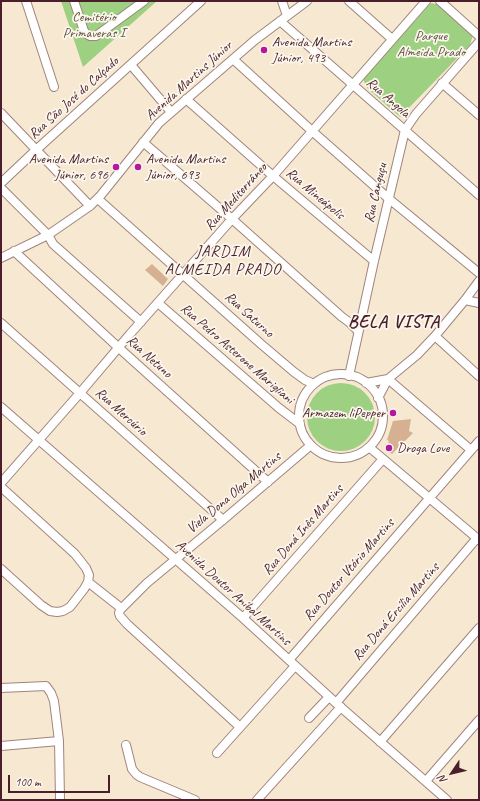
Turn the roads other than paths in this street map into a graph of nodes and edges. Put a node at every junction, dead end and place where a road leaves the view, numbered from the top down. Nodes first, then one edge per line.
1 (26, 1) edge
2 (74, 1) edge
3 (144, 1) edge
4 (201, 1) edge
5 (282, 1) edge
6 (307, 1) edge
7 (349, 1) edge
8 (426, 1) edge
9 (440, 1) edge
10 (287, 16) junction
11 (280, 21) junction
12 (479, 36) edge
13 (392, 39) junction
14 (479, 42) edge
15 (233, 58) junction
16 (132, 65) junction
17 (442, 83) junction
18 (352, 85) junction
19 (54, 87) dead end
20 (186, 100) junction
21 (171, 112) junction
22 (1, 113) edge
23 (479, 115) edge
24 (405, 130) junction
25 (312, 131) junction
26 (143, 142) junction
27 (36, 150) junction
28 (273, 176) junction
29 (1, 183) edge
30 (1, 188) edge
31 (479, 195) edge
32 (388, 198) junction
33 (98, 199) junction
34 (90, 206) junction
35 (232, 219) junction
36 (48, 235) junction
37 (14, 251) junction
38 (1, 258) edge
39 (374, 261) junction
40 (479, 273) edge
41 (183, 275) junction
42 (479, 281) edge
43 (467, 297) junction
44 (158, 303) junction
45 (479, 303) edge
46 (141, 322) junction
47 (1, 323) edge
48 (358, 331) junction
49 (436, 336) junction
50 (119, 348) junction
51 (349, 376) junction
52 (479, 376) edge
53 (388, 379) junction
54 (366, 383) junction
55 (314, 384) junction
56 (80, 393) junction
57 (378, 398) junction
58 (1, 407) edge
59 (300, 424) junction
60 (38, 440) junction
61 (479, 441) edge
62 (311, 445) junction
63 (369, 447) junction
64 (471, 450) junction
65 (383, 459) junction
66 (1, 482) edge
67 (268, 482) junction
68 (1, 487) edge
69 (430, 498) junction
70 (223, 520) junction
71 (478, 540) edge
72 (175, 559) junction
73 (1, 570) edge
74 (88, 582) junction
75 (121, 608) junction
76 (243, 618) junction
77 (479, 628) edge
78 (292, 663) junction
79 (1, 688) edge
80 (329, 697) junction
81 (338, 705) junction
82 (309, 718) dead end
83 (479, 720) edge
84 (240, 727) junction
85 (59, 741) junction
86 (380, 742) junction
87 (126, 745) dead end
88 (1, 746) edge
89 (217, 753) dead end
90 (426, 782) junction
91 (60, 800) edge
92 (195, 800) edge
93 (257, 800) edge
94 (447, 800) edge

1 - 19 street
2 - 3 street
4 - 16 street, Rua São José do Calçado
5 - 10 street
6 - 10 street, Avenida Martins Júnior
7 - 13 street
8 - 13 street, Rua Mediterrâneo
9 - 12 street
10 - 11 street, Avenida Martins Júnior
11 - 15 street, Avenida Martins Júnior
11 - 18 street, Rua Angola
13 - 18 street, Rua Mediterrâneo
14 - 17 street, Rua Canguçu
15 - 20 street, Avenida Martins Júnior
15 - 25 street
16 - 21 street
16 - 27 street, Rua São José do Calçado
17 - 23 street
17 - 24 street, Rua Canguçu
18 - 24 street, Rua Angola
18 - 25 street, Rua Mediterrâneo
20 - 21 street, Avenida Martins Júnior
20 - 28 street, Rua Mineápolis
21 - 26 street, Avenida Martins Júnior
22 - 27 street
24 - 31 street, Rua Angola
24 - 32 street, Rua Canguçu
25 - 28 street, Rua Mediterrâneo
25 - 32 street
26 - 33 street, Avenida Martins Júnior
26 - 35 street
27 - 29 street, Rua São José do Calçado
27 - 34 street
28 - 35 street, Rua Mediterrâneo
28 - 39 street, Rua Mineápolis
30 - 36 street
32 - 39 street, Rua Canguçu
32 - 40 street
33 - 34 street, Avenida Martins Júnior
33 - 41 street, Rua Saturno
34 - 36 street, Avenida Martins Júnior
35 - 41 street, Rua Mediterrâneo
35 - 48 street
36 - 37 street, Avenida Martins Júnior
36 - 46 street
37 - 38 street, Avenida Martins Júnior
37 - 50 street, Rua Netuno
39 - 48 street, Rua Canguçu
41 - 44 street, Rua Mediterrâneo
41 - 55 street, Rua Saturno
42 - 43 street
43 - 45 street
43 - 49 street
44 - 46 street, Rua Mediterrâneo
44 - 59 street, Rua Pedro Asterone Marigliani
46 - 50 street, Rua Mediterrâneo
47 - 56 street, Rua Mercúrio
48 - 51 street, Rua Canguçu
49 - 52 street
49 - 53 street
50 - 56 street, Rua Mediterrâneo
50 - 67 street, Rua Netuno
51 - 54 street
51 - 55 street
53 - 54 street
53 - 57 street
53 - 64 street
54 - 57 street
55 - 59 street
56 - 60 street, Rua Mediterrâneo
56 - 70 street, Rua Mercúrio
57 - 63 street
58 - 60 street, Avenida Doutor Aníbal Martins
59 - 62 street
60 - 66 street, Rua Mediterrâneo
60 - 72 street, Avenida Doutor Aníbal Martins
61 - 64 street, Rua Doutor Vtório Martins
62 - 63 street
62 - 67 street, Viela Dona Olga Martins
63 - 65 street
64 - 69 street, Rua Doutor Vtório Martins
65 - 69 street
65 - 76 street, Rua Doná Inês Martins
67 - 70 street, Viela Dona Olga Martins
68 - 74 street
69 - 71 street
69 - 78 street, Rua Doutor Vtório Martins
70 - 72 street, Viela Dona Olga Martins
71 - 81 street, Rua Doná Ercília Martins
72 - 75 street, Viela Dona Olga Martins
72 - 76 street, Avenida Doutor Aníbal Martins
73 - 74 street
74 - 75 street
75 - 84 street
76 - 78 street, Avenida Doutor Aníbal Martins
77 - 86 street
78 - 80 street, Avenida Doutor Aníbal Martins
78 - 84 street, Rua Doutor Vtório Martins
79 - 85 street
80 - 81 street, Avenida Doutor Aníbal Martins
80 - 82 street
81 - 86 street, Avenida Doutor Aníbal Martins
81 - 93 street, Rua Doná Ercília Martins
83 - 90 street
84 - 89 street, Rua Doutor Vtório Martins
85 - 88 street
85 - 91 street
86 - 90 street, Avenida Doutor Aníbal Martins
87 - 92 street
90 - 94 street, Avenida Doutor Aníbal Martins

